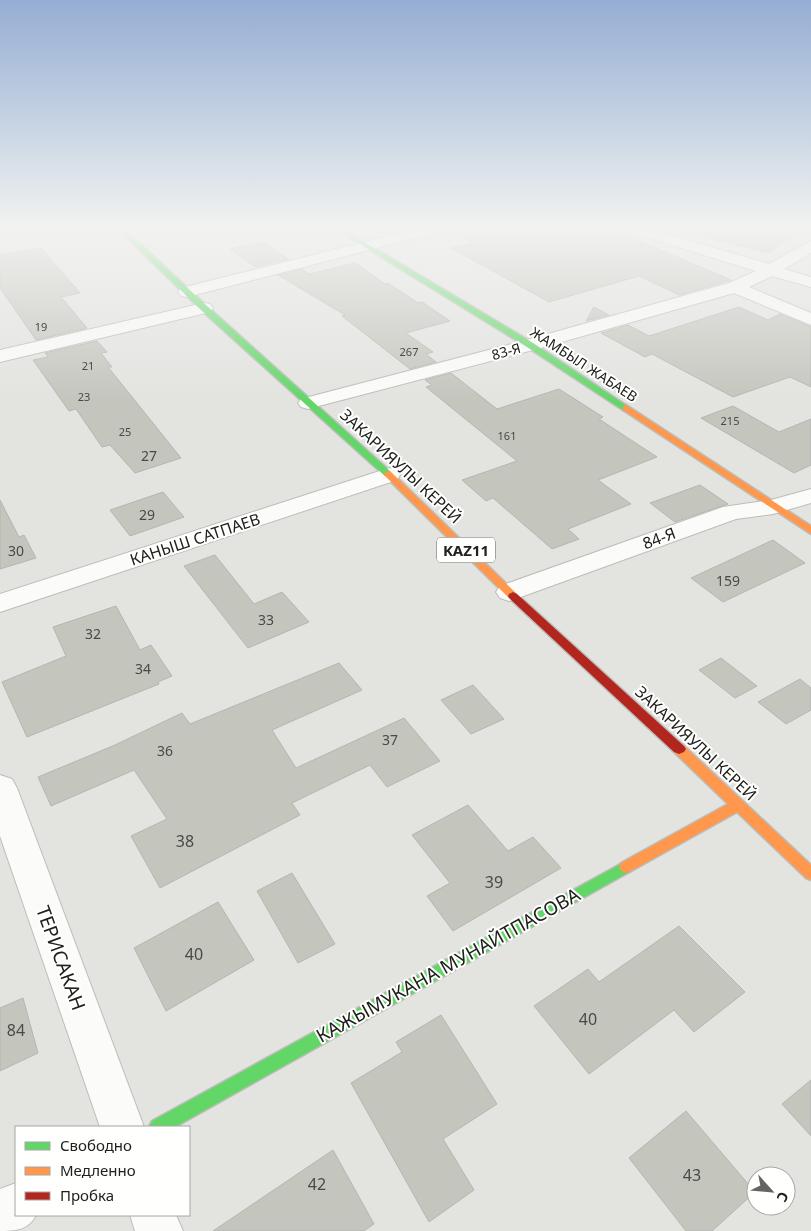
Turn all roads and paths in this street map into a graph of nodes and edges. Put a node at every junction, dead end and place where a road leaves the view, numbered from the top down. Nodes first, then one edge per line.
1 (180, 285) edge
2 (214, 285) edge
3 (432, 285) edge
4 (735, 286) joint
5 (187, 292) junction
6 (204, 308) junction
7 (811, 320) edge
8 (530, 345) junction
9 (0, 356) edge
10 (308, 403) junction
11 (389, 476) junction
12 (811, 496) edge
13 (773, 507) junction
14 (811, 531) edge
15 (509, 592) junction
16 (0, 603) edge
17 (0, 788) edge
18 (738, 804) junction
19 (811, 874) edge
20 (122, 1126) edge
21 (160, 1126) edge
22 (15, 1207) edge
23 (0, 1215) edge
24 (153, 1216) edge
25 (159, 1231) edge

1 - 5 main road, ЗАКАРИЯУЛЫ КЕРЕЙ / KAZ11
2 - 5 street
3 - 8 main road, ЖАМБЫЛ ЖАБАЕВ
4 - 7 street
4 - 8 street, 83-Я
5 - 6 main road, ЗАКАРИЯУЛЫ КЕРЕЙ / KAZ11
6 - 9 street
6 - 10 main road, ЗАКАРИЯУЛЫ КЕРЕЙ / KAZ11
8 - 10 street, 83-Я
8 - 13 main road, ЖАМБЫЛ ЖАБАЕВ
10 - 11 main road, ЗАКАРИЯУЛЫ КЕРЕЙ / KAZ11
11 - 15 main road, ЗАКАРИЯУЛЫ КЕРЕЙ / KAZ11
11 - 16 street, КАНЫШ САТПАЕВ
12 - 13 street, 84-Я
13 - 14 main road, ЖАМБЫЛ ЖАБАЕВ
13 - 15 street, 84-Я
15 - 18 main road, ЗАКАРИЯУЛЫ КЕРЕЙ / KAZ11
17 - 20 street, ТЕРИСАКАН
18 - 19 main road, ЗАКАРИЯУЛЫ КЕРЕЙ / KAZ11
18 - 21 main road, КАЖЫМУКАНА МУНАЙТПАСОВА
22 - 23 street
24 - 25 street

